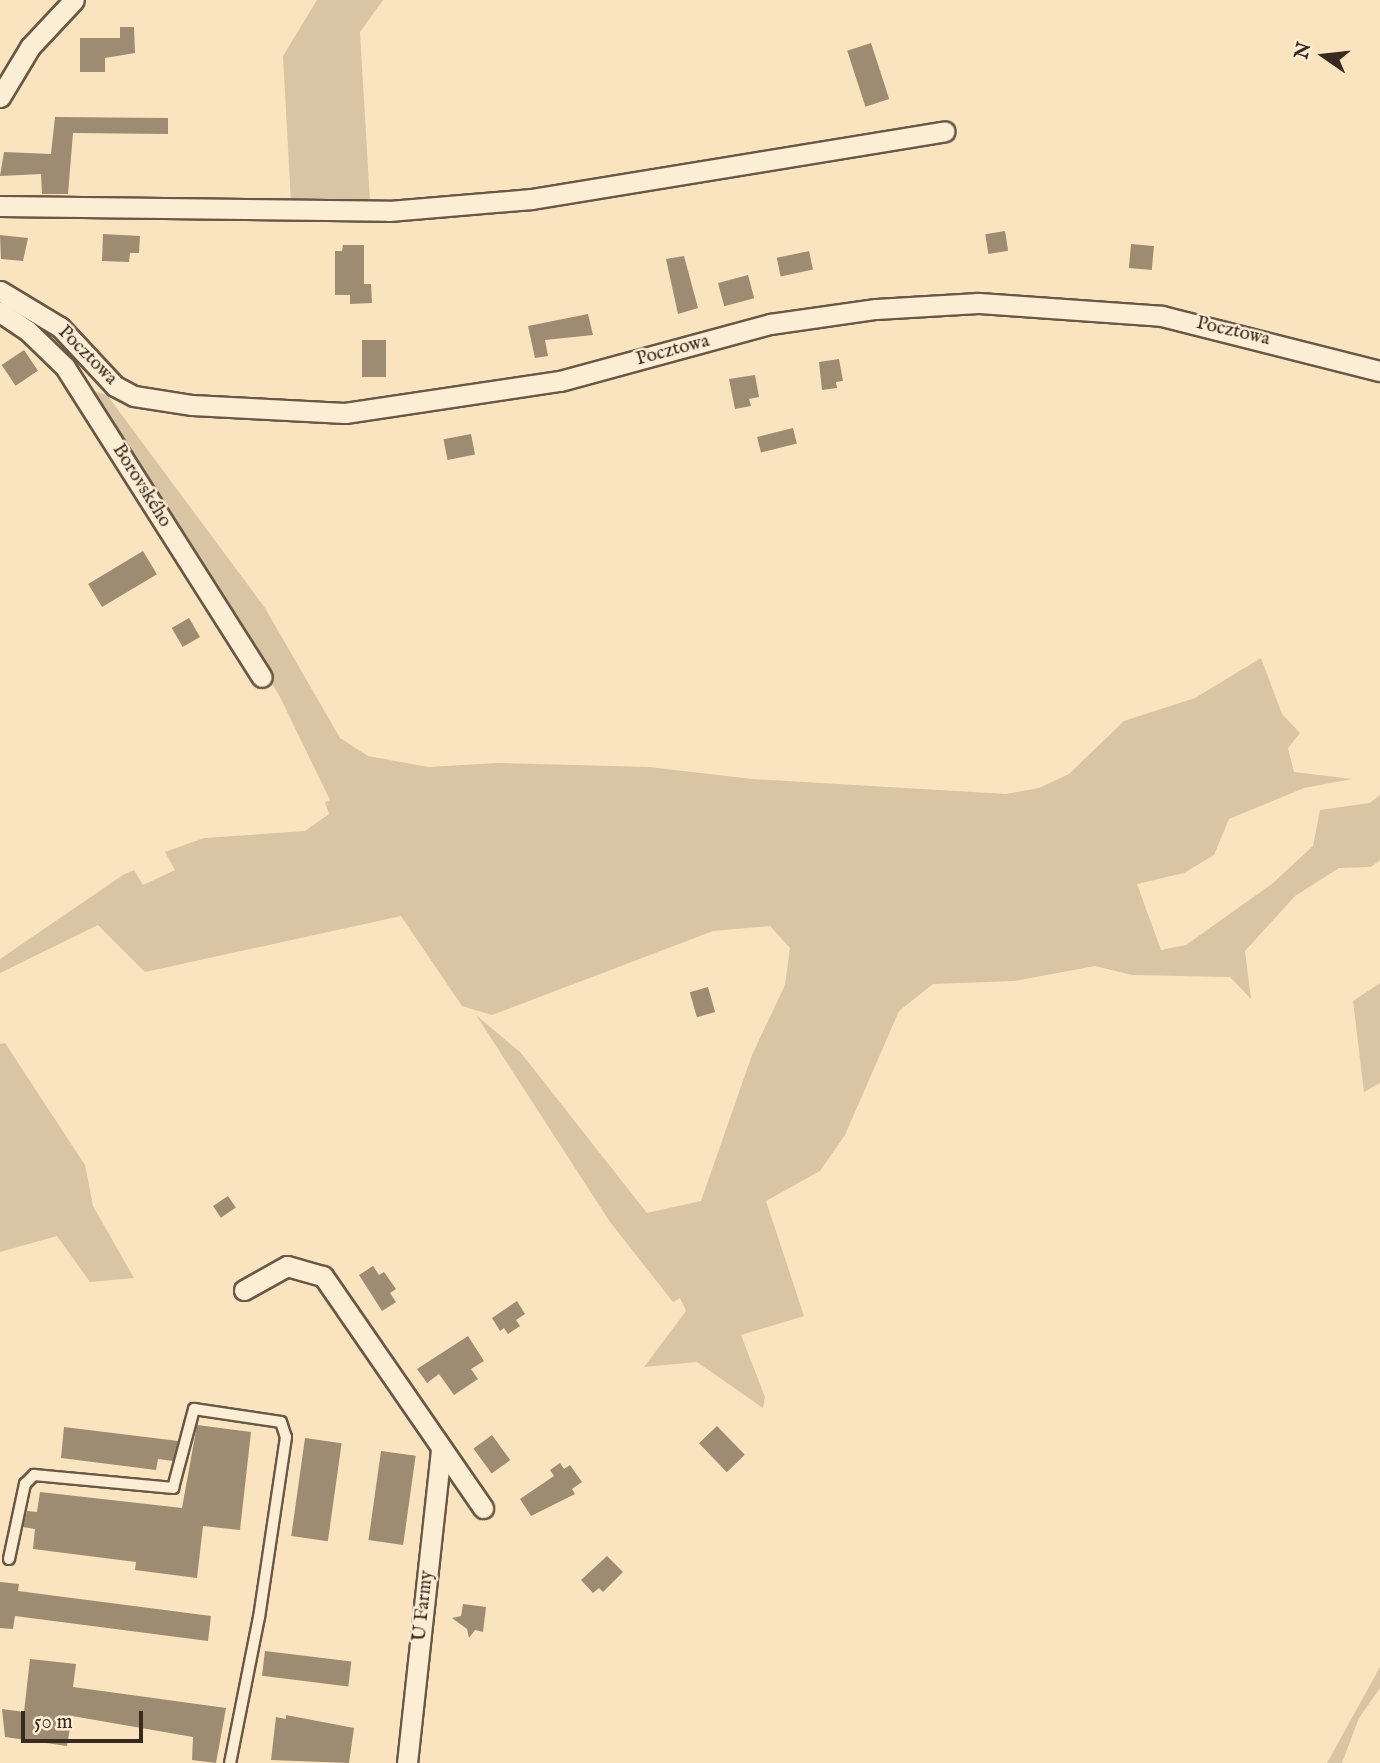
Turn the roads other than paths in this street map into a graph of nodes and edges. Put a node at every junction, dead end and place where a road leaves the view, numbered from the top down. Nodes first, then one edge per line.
1 (74, 0) edge
2 (0, 97) edge
3 (944, 131) dead end
4 (0, 206) edge
5 (0, 291) edge
6 (0, 312) edge
7 (1380, 372) edge
8 (262, 677) dead end
9 (244, 1290) dead end
10 (441, 1450) junction
11 (483, 1508) dead end
12 (9, 1559) dead end
13 (230, 1763) edge
14 (407, 1763) edge

1 - 2 street
3 - 4 street
5 - 7 street, Pocztowa
6 - 8 street, Borovského
9 - 10 street
10 - 11 street
10 - 14 street, U Farmy
12 - 13 lane

